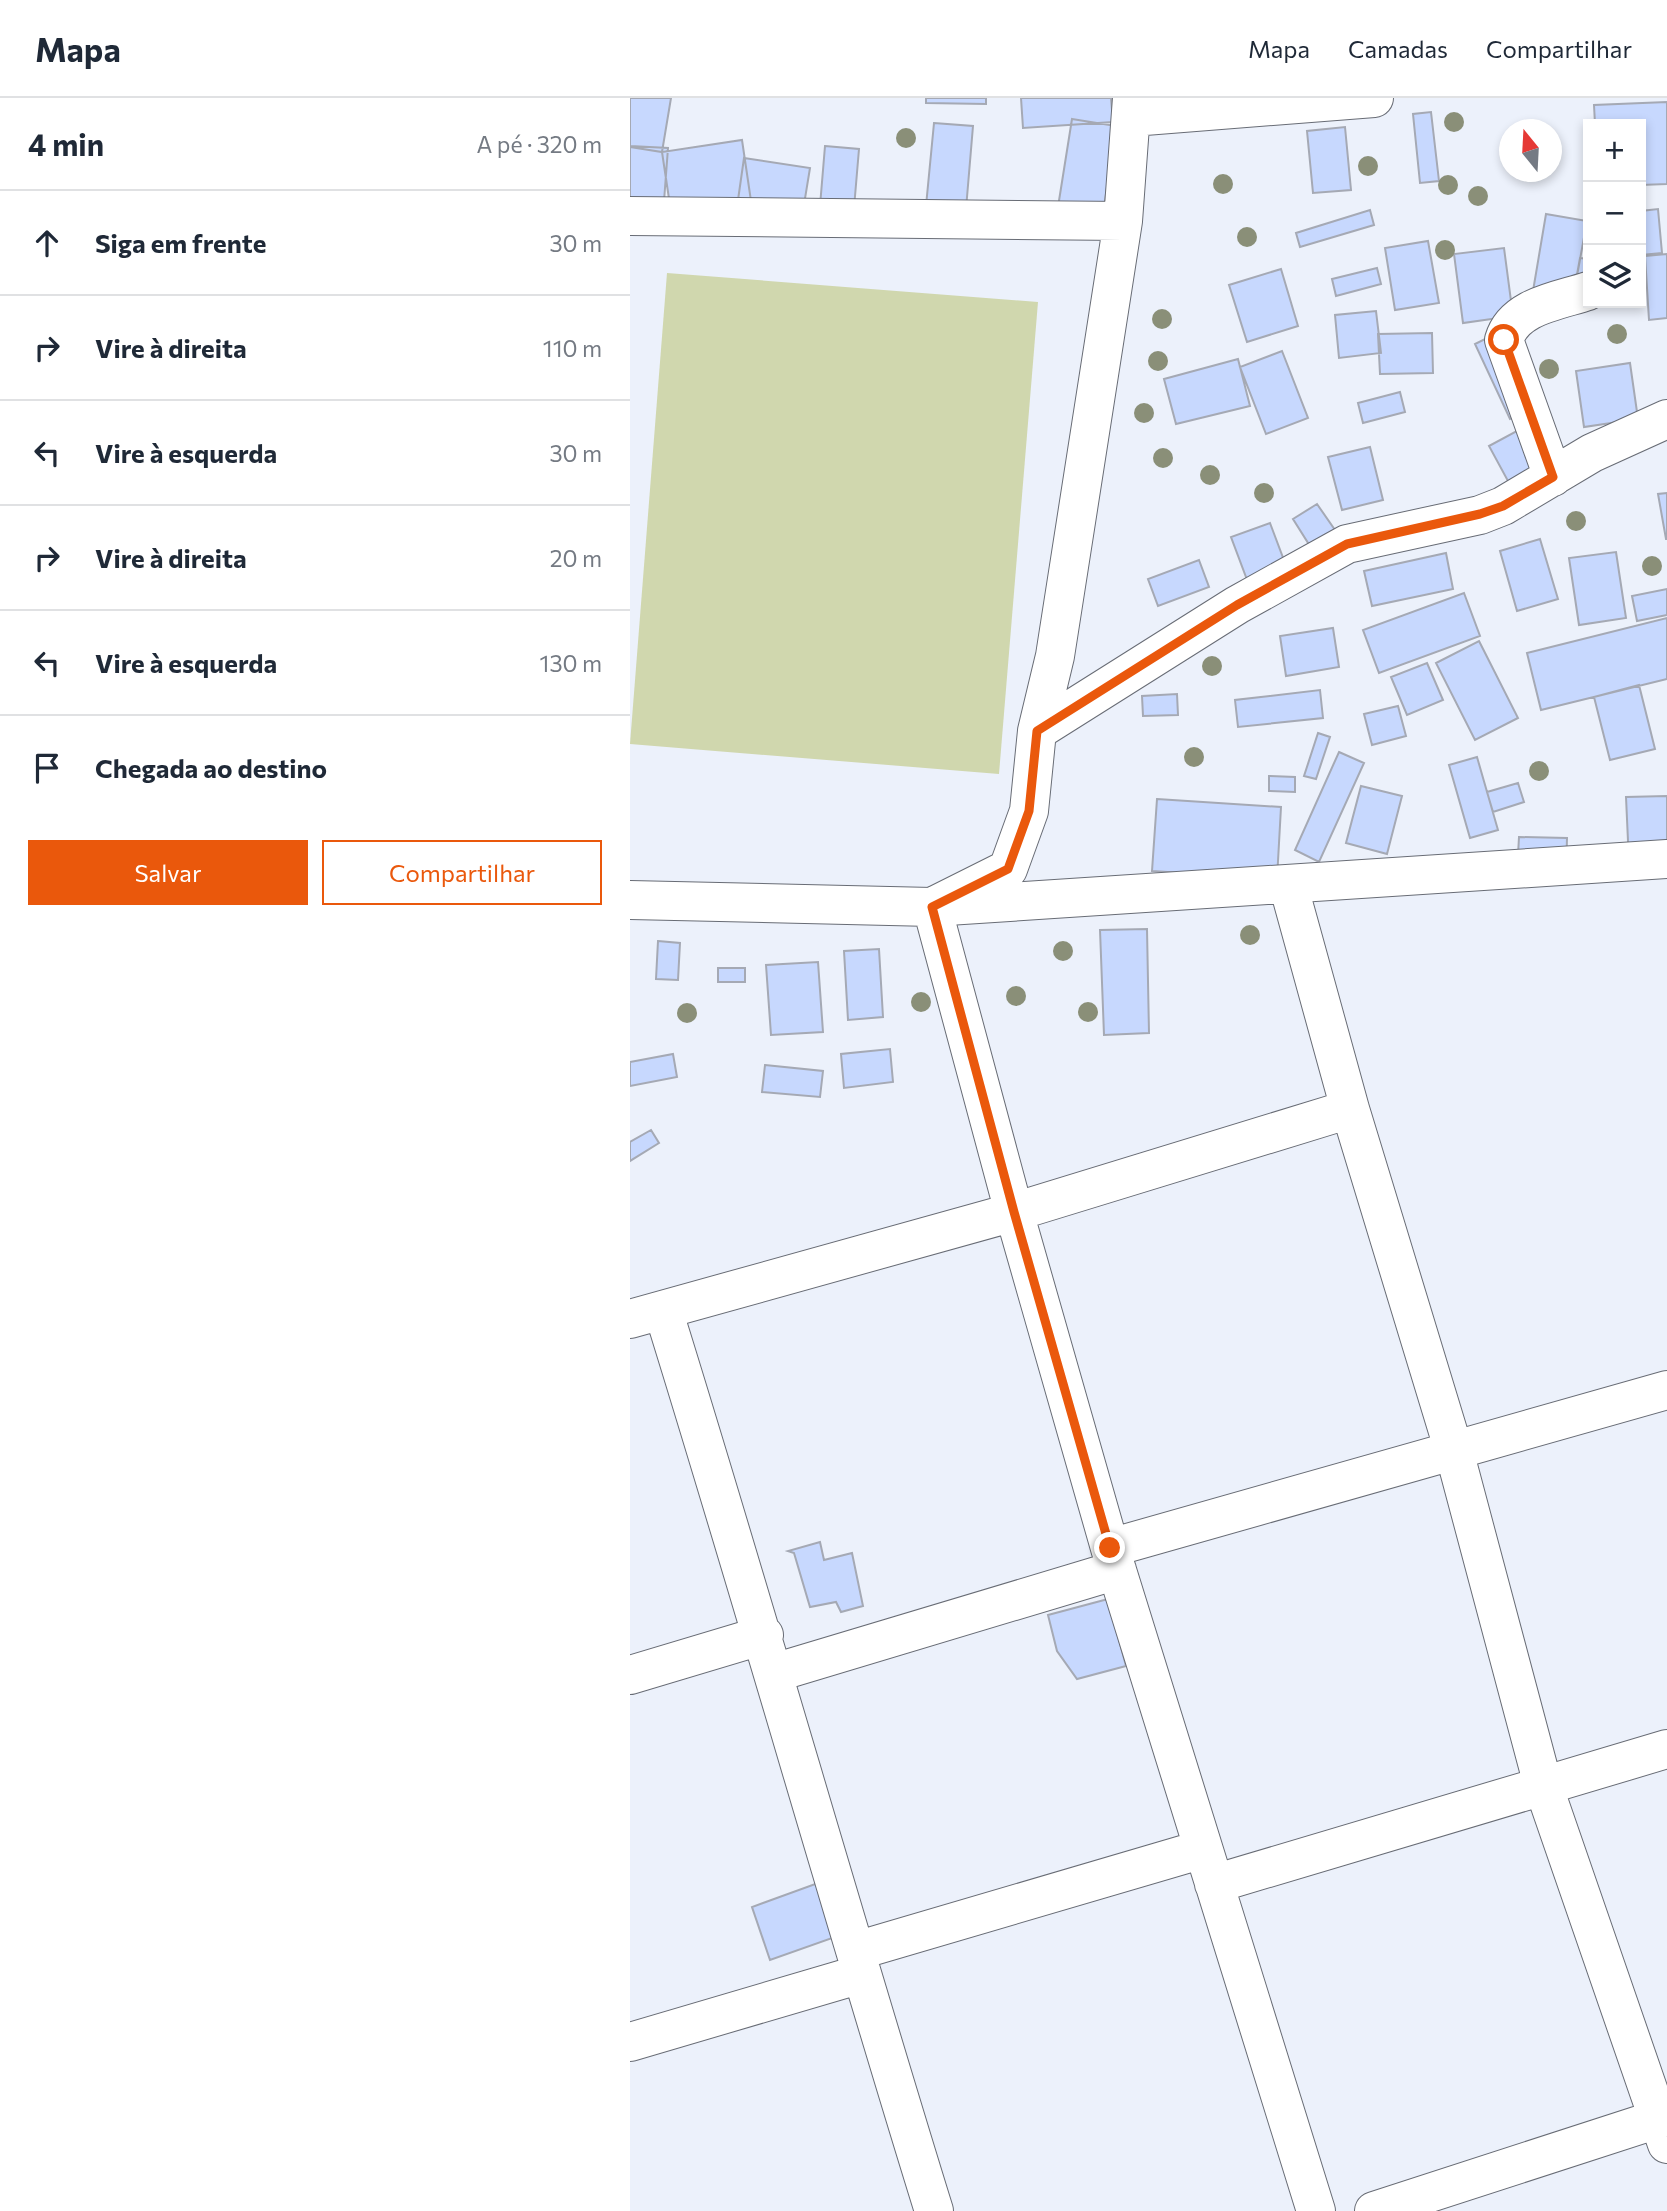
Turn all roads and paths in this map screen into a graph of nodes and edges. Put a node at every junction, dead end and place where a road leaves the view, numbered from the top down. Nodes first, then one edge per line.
1 (1374, 98) edge
2 (1132, 107) edge
3 (630, 216) edge
4 (1123, 221) junction
5 (1583, 293) edge
6 (1667, 419) edge
7 (1553, 477) junction
8 (1037, 731) junction
9 (1667, 859) edge
10 (1288, 884) junction
11 (630, 900) edge
12 (932, 907) junction
13 (1350, 1109) junction
14 (1014, 1212) junction
15 (646, 1314) edge
16 (1667, 1390) edge
17 (1454, 1451) junction
18 (1114, 1559) junction
19 (764, 1636) junction
20 (774, 1673) junction
21 (630, 1675) edge
22 (1667, 1749) edge
23 (1543, 1785) junction
24 (1209, 1866) junction
25 (858, 1963) junction
26 (630, 2042) edge
27 (1663, 2127) edge
28 (934, 2211) edge
29 (1316, 2211) edge
30 (1374, 2211) edge

1 - 2 street
2 - 4 street
3 - 4 street
4 - 8 street
5 - 7 street
6 - 7 street
7 - 8 street
8 - 12 street
9 - 10 street
10 - 12 street
10 - 13 street
11 - 12 street
12 - 14 street
13 - 14 street
13 - 17 street
14 - 15 street
14 - 18 street
15 - 19 street
16 - 17 street
17 - 18 street
17 - 23 street
18 - 20 street
18 - 24 street
19 - 20 street
19 - 21 street
20 - 25 street
22 - 23 street
23 - 24 street
23 - 27 street
24 - 25 street
24 - 29 street
25 - 26 street
25 - 28 street
27 - 30 street

